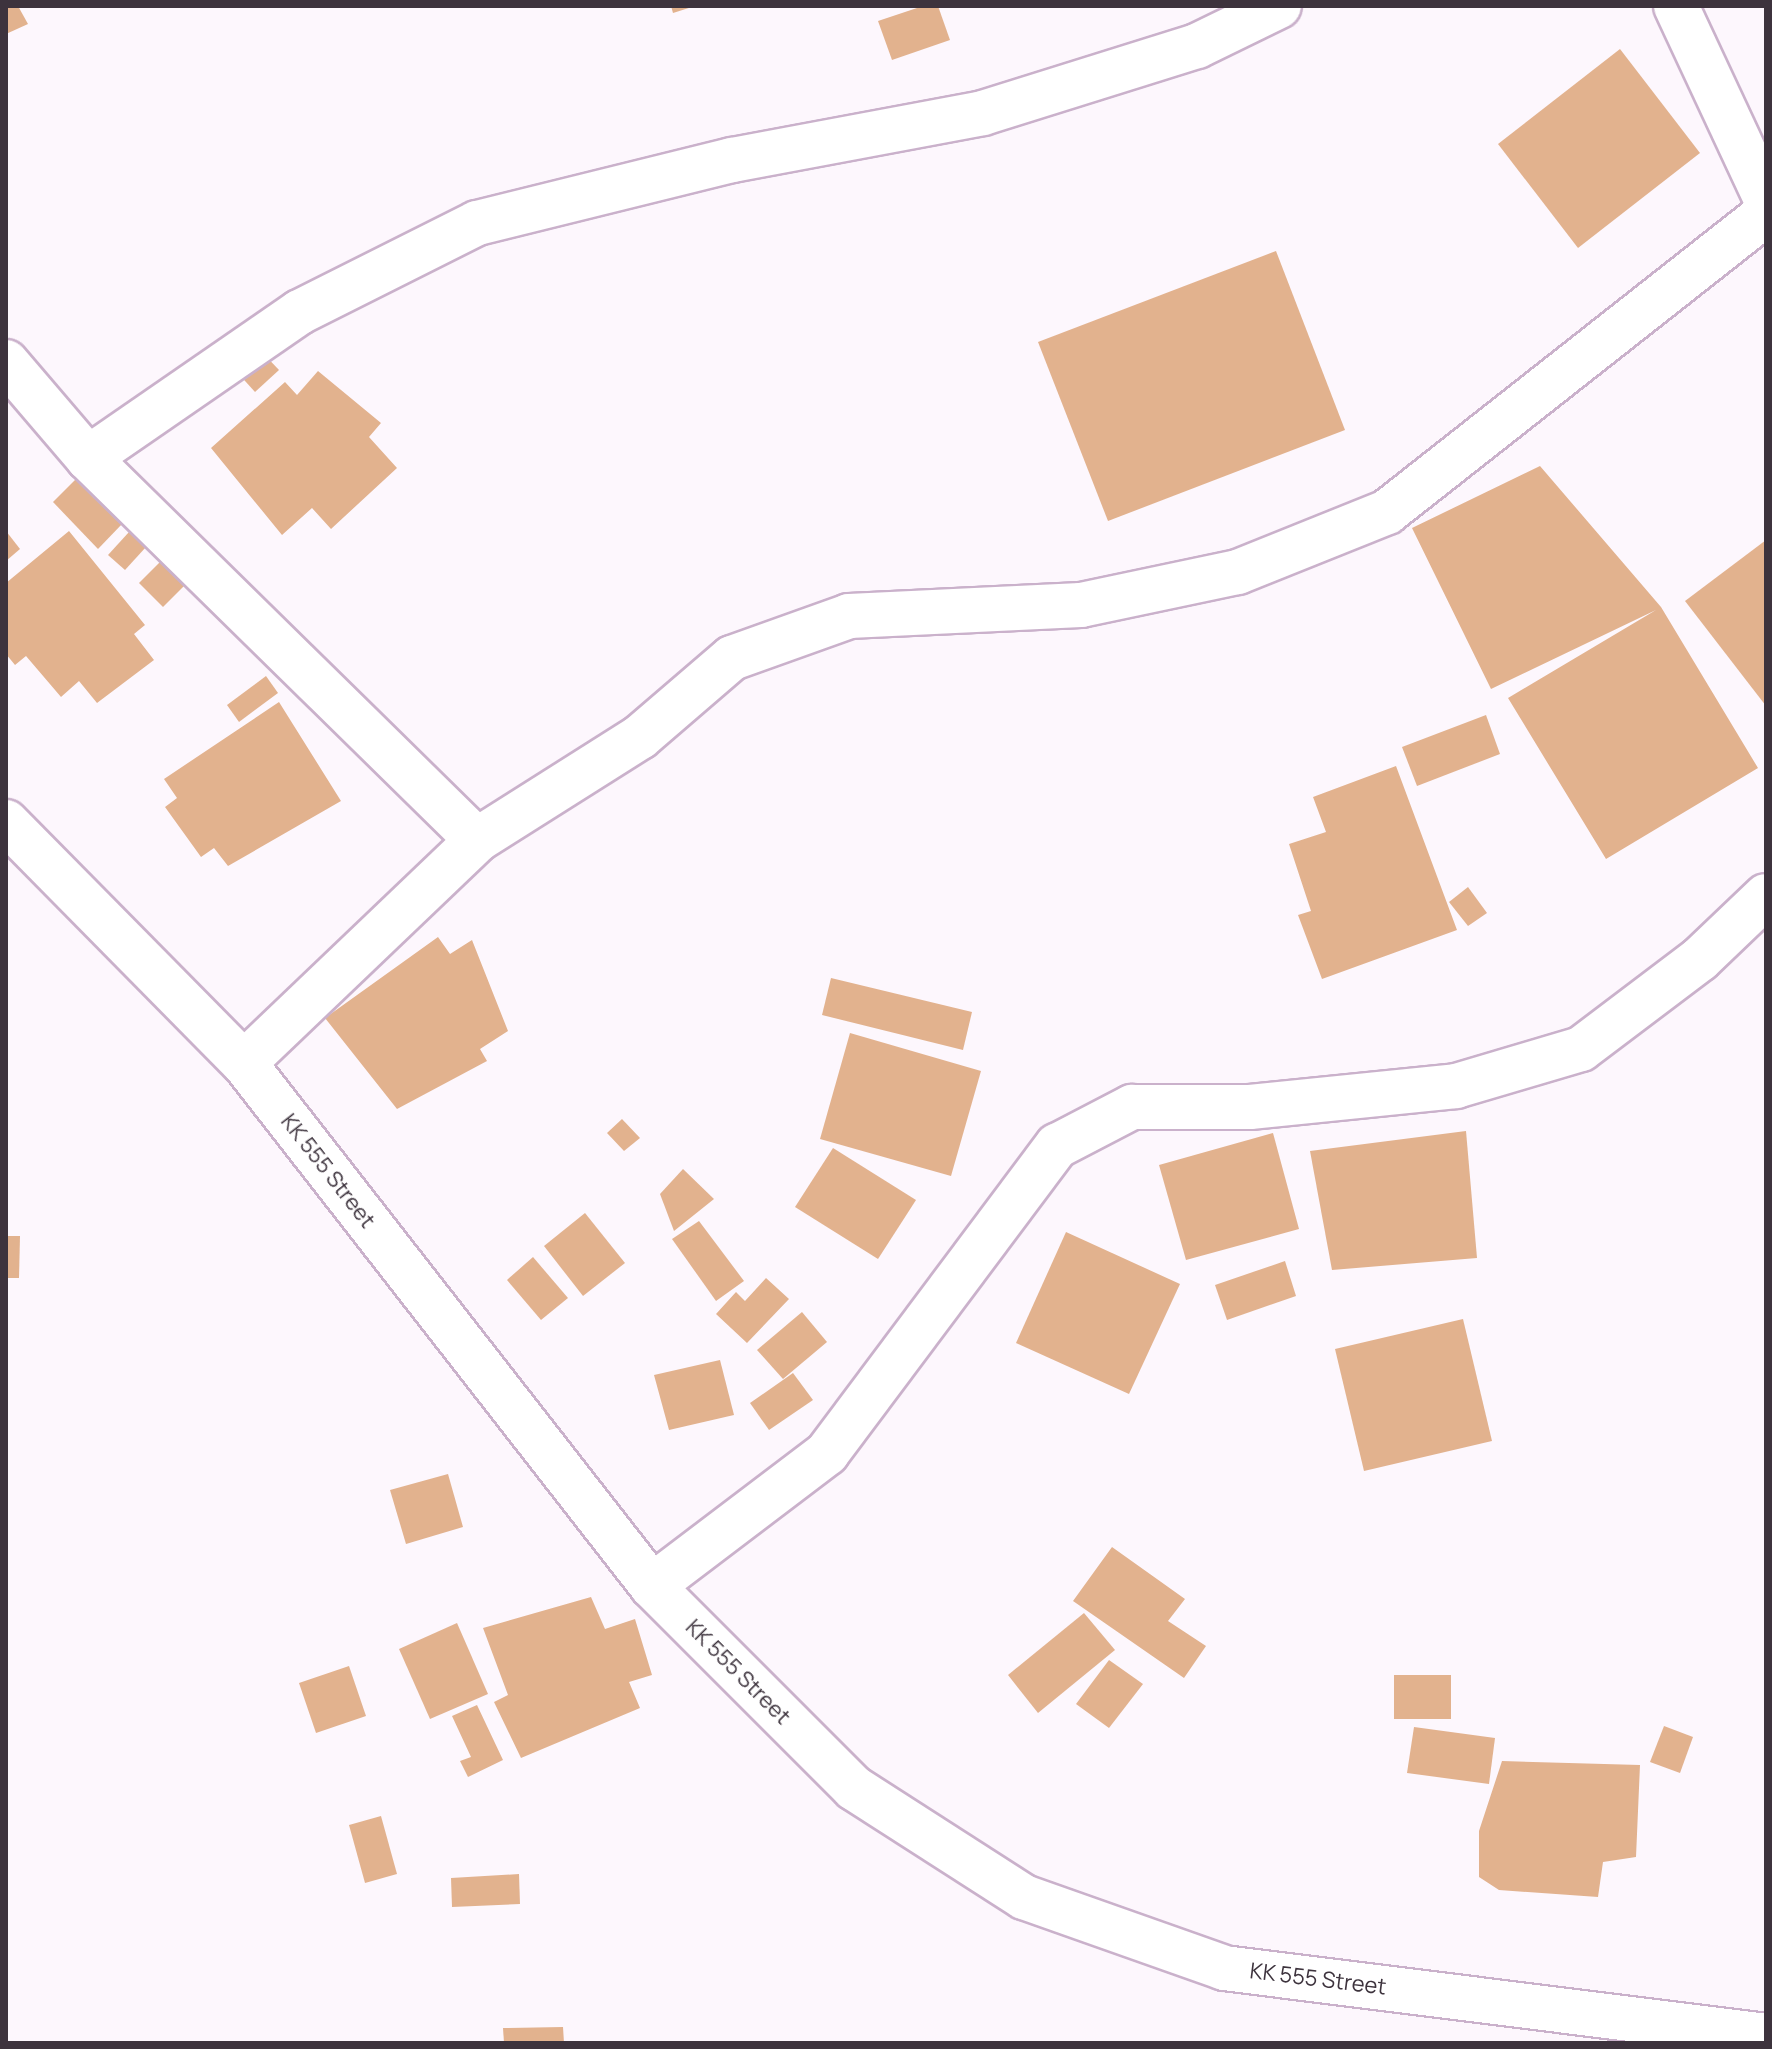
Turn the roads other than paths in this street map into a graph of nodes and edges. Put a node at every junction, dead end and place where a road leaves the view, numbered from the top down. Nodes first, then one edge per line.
1 (1279, 6) edge
2 (1676, 6) edge
3 (1766, 199) edge
4 (1766, 214) edge
5 (6, 362) edge
6 (88, 458) junction
7 (6, 822) edge
8 (477, 840) junction
9 (1766, 896) edge
10 (244, 1063) junction
11 (652, 1586) junction
12 (1766, 2036) edge

1 - 6 street
2 - 3 street
4 - 8 street
5 - 6 street
6 - 8 street
7 - 10 street, KK 555 Street
8 - 10 street
9 - 11 street
10 - 11 street, KK 555 Street
11 - 12 street, KK 555 Street

